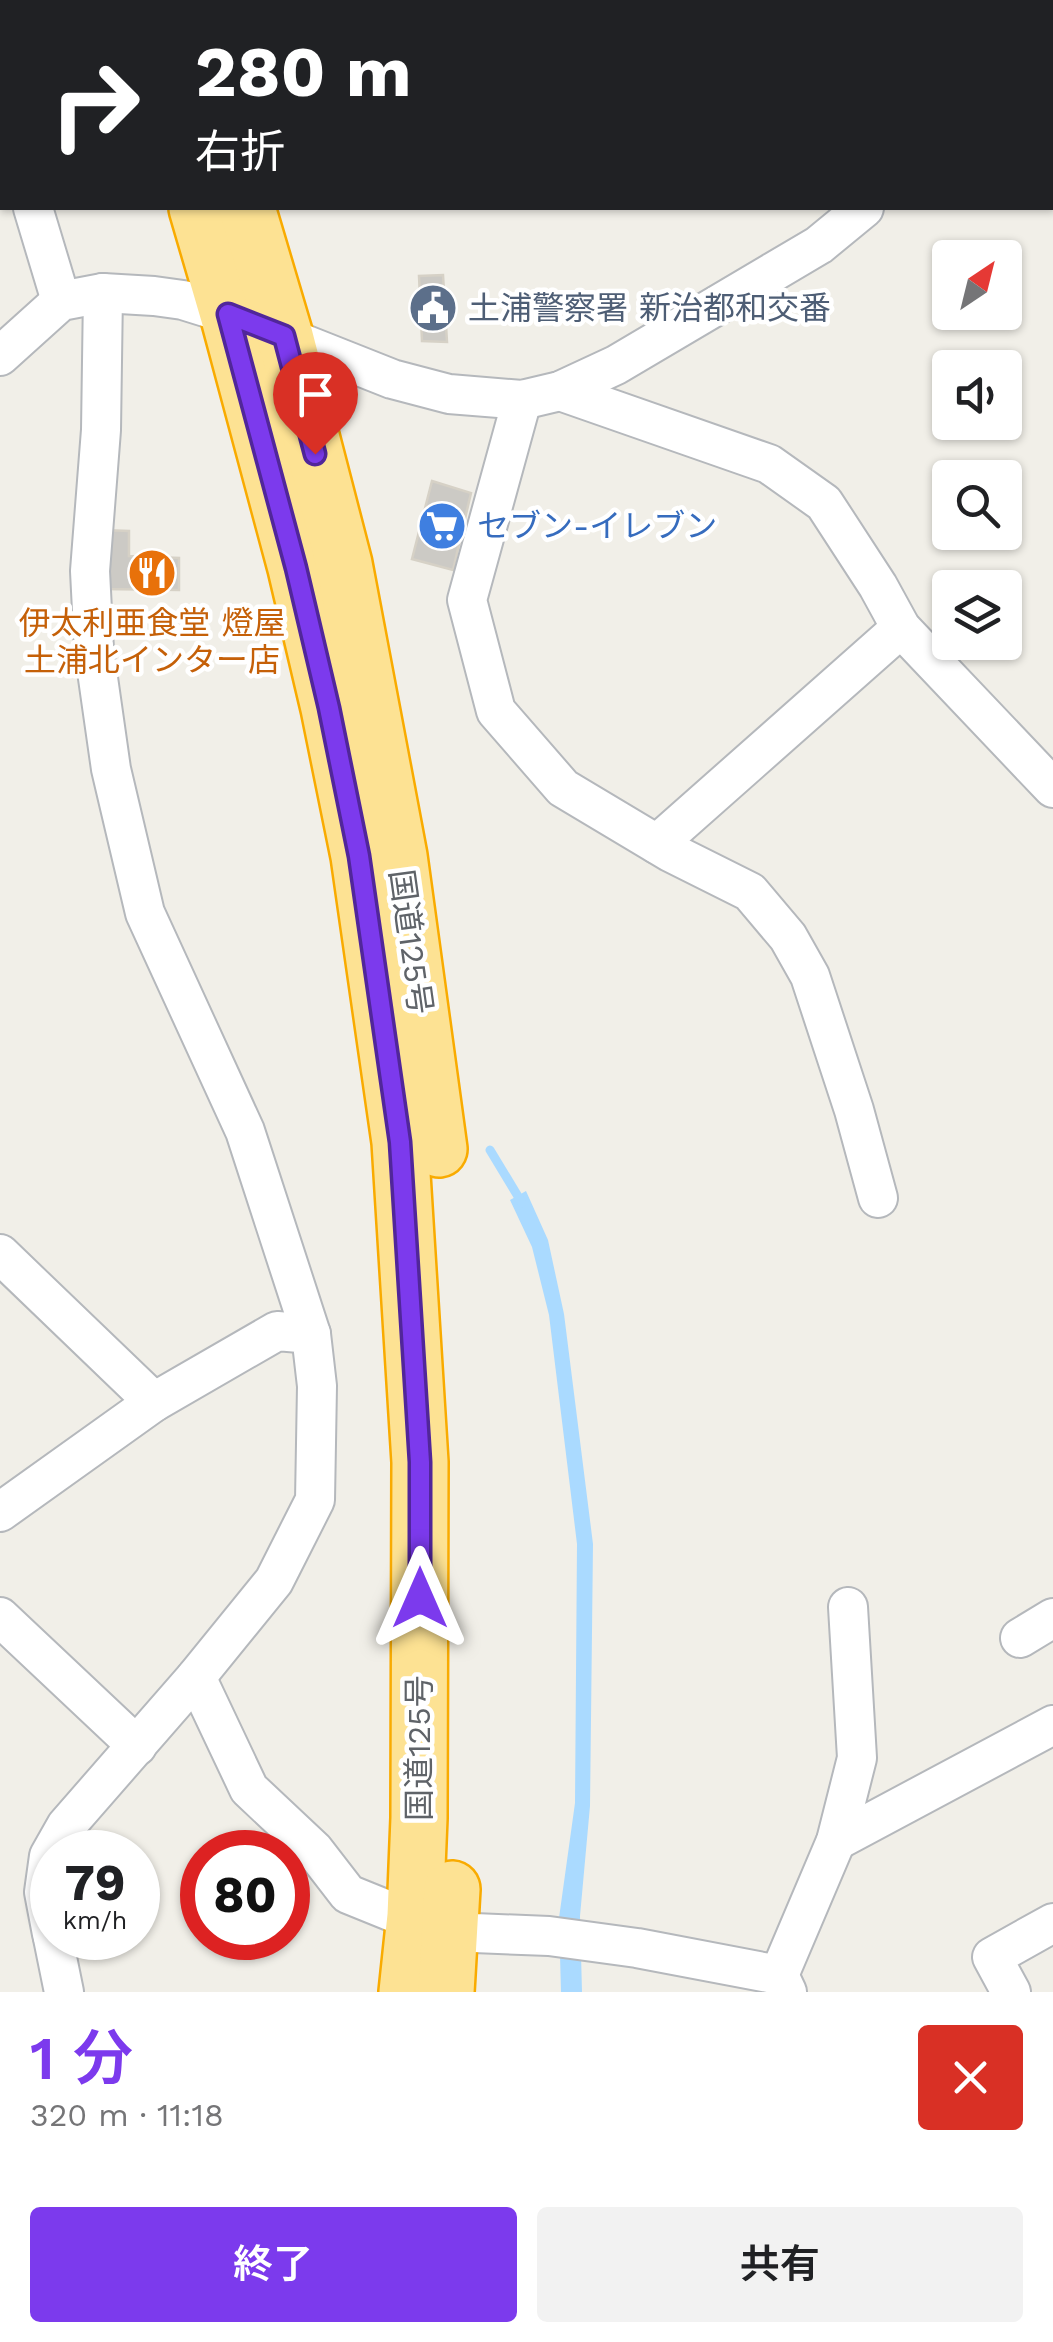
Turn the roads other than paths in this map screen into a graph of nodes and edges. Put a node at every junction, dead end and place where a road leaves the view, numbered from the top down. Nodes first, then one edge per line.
1 (34, 210) edge
2 (198, 210) edge
3 (248, 210) edge
4 (862, 210) edge
5 (103, 293) junction
6 (61, 301) junction
7 (228, 314) junction
8 (284, 336) junction
9 (0, 356) edge
10 (560, 391) junction
11 (522, 400) junction
12 (902, 628) junction
13 (1053, 788) edge
14 (657, 844) junction
15 (878, 1198) dead end
16 (0, 1254) edge
17 (311, 1334) junction
18 (154, 1402) junction
19 (0, 1512) edge
20 (848, 1608) dead end
21 (0, 1616) edge
22 (1053, 1618) edge
23 (1020, 1638) dead end
24 (196, 1677) junction
25 (1053, 1726) edge
26 (137, 1746) junction
27 (64, 1830) edge
28 (836, 1841) junction
29 (433, 1922) junction
30 (1053, 1922) edge
31 (58, 1960) edge
32 (783, 1984) edge
33 (64, 1992) edge
34 (407, 1992) edge
35 (446, 1992) edge
36 (1011, 1992) edge

1 - 6 street
2 - 7 highway, 国道125号
3 - 8 highway, 国道125号
4 - 10 street
5 - 6 street
5 - 7 street
5 - 17 street
6 - 9 street
7 - 8 street
7 - 29 highway, 国道125号
8 - 11 street
8 - 29 highway, 国道125号
10 - 11 street
10 - 12 street
11 - 14 street
12 - 13 street
12 - 14 street
14 - 15 street
16 - 18 street
17 - 18 street
17 - 24 street
18 - 19 street
20 - 28 street
21 - 26 street
22 - 23 street
24 - 26 street
24 - 29 street
25 - 28 street
26 - 27 street
28 - 32 street
29 - 32 street
29 - 34 highway, 国道125号
29 - 35 highway, 国道125号
30 - 36 street
31 - 33 street

